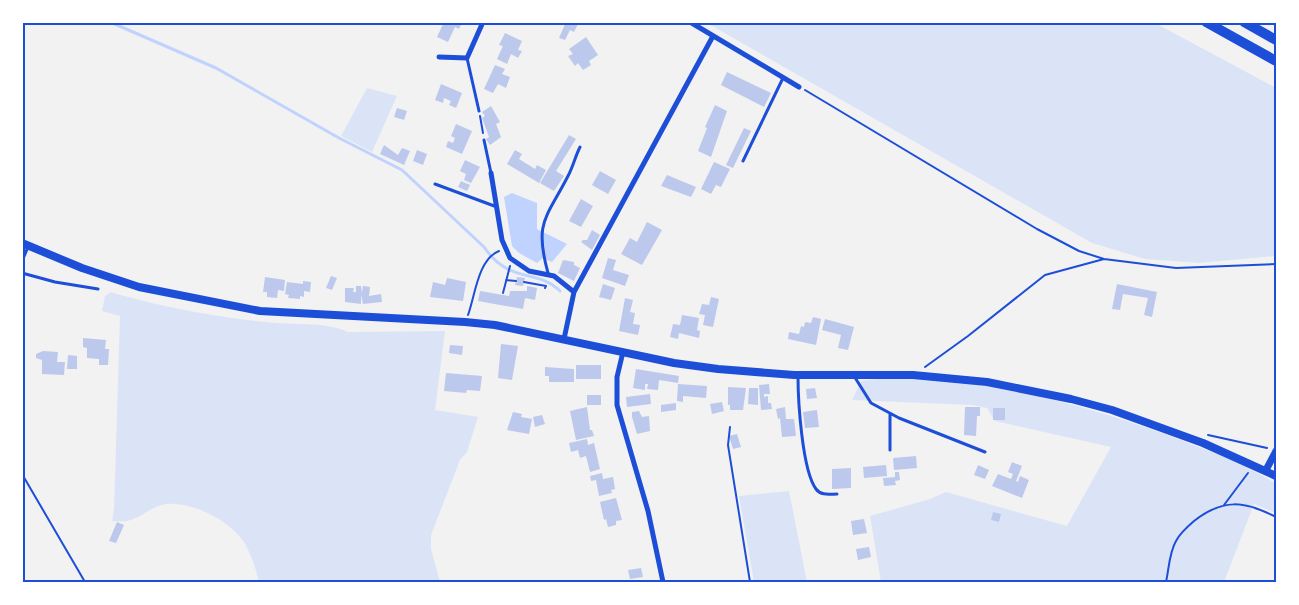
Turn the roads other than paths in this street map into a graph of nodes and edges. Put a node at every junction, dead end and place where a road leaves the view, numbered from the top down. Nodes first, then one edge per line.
1 (483, 22) edge
2 (690, 22) edge
3 (1206, 22) edge
4 (1244, 22) edge
5 (713, 36) junction
6 (1276, 40) edge
7 (439, 57) dead end
8 (467, 58) junction
9 (1276, 61) edge
10 (783, 77) junction
11 (799, 87) road end
12 (479, 111) road end
13 (484, 140) road end
14 (580, 148) dead end
15 (743, 162) dead end
16 (492, 173) joint
17 (435, 184) dead end
18 (497, 207) junction
19 (25, 245) edge
20 (22, 261) edge
21 (22, 273) edge
22 (548, 274) junction
23 (98, 289) dead end
24 (574, 292) junction
25 (564, 338) junction
26 (623, 352) junction
27 (798, 375) junction
28 (854, 375) junction
29 (890, 413) junction
30 (890, 450) dead end
31 (1276, 451) edge
32 (985, 452) dead end
33 (1266, 470) junction
34 (1276, 476) edge
35 (837, 494) dead end
36 (663, 582) edge

1 - 8 street
2 - 5 street
3 - 9 highway
4 - 6 highway
5 - 10 street
5 - 24 street
7 - 8 street
8 - 12 lane
10 - 11 street
10 - 15 lane
13 - 16 lane
14 - 22 lane
16 - 18 street
17 - 18 lane
18 - 22 street
19 - 20 lane
19 - 25 main road
21 - 23 lane
22 - 24 street
24 - 25 street
25 - 26 main road
26 - 27 main road
26 - 36 street
27 - 28 main road
27 - 35 lane
28 - 29 lane
28 - 33 main road
29 - 30 lane
29 - 32 lane
31 - 33 street
33 - 34 main road

